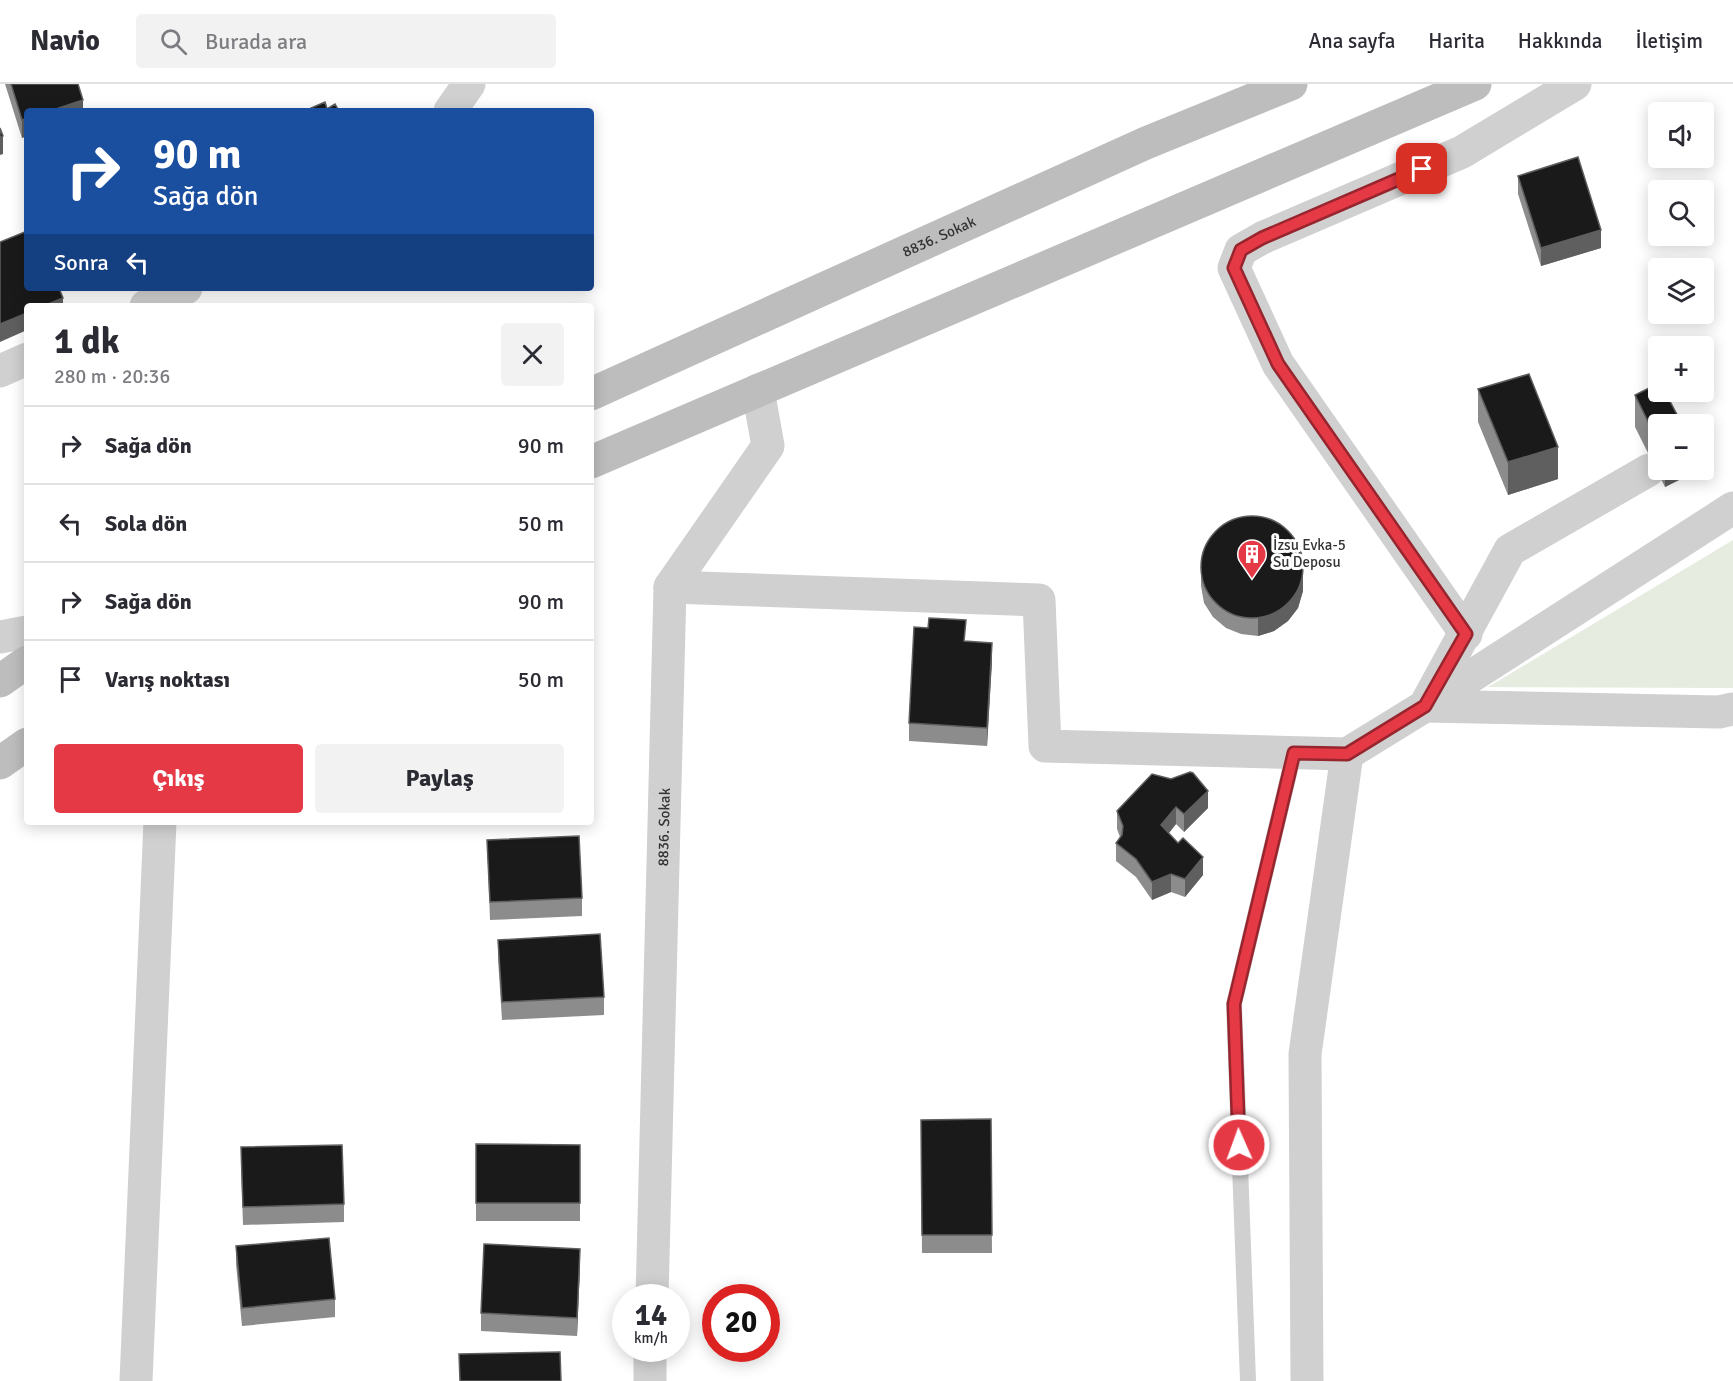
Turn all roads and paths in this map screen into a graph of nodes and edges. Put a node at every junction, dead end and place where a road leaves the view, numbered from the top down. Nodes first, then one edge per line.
1 (470, 84) edge
2 (1291, 84) edge
3 (1475, 84) edge
4 (1575, 84) edge
5 (452, 108) edge
6 (179, 291) edge
7 (153, 303) edge
8 (24, 360) edge
9 (0, 371) edge
10 (758, 390) junction
11 (594, 393) edge
12 (594, 461) edge
13 (1648, 471) edge
14 (1733, 508) edge
15 (670, 587) junction
16 (24, 633) edge
17 (1466, 634) junction
18 (0, 637) edge
19 (24, 664) edge
20 (0, 681) edge
21 (1425, 706) junction
22 (1733, 709) edge
23 (24, 746) edge
24 (1294, 753) junction
25 (1347, 754) junction
26 (0, 763) edge
27 (160, 825) edge
28 (652, 1284) edge
29 (650, 1362) edge
30 (136, 1381) edge
31 (650, 1381) edge
32 (1248, 1381) edge
33 (1307, 1381) edge

1 - 5 street
2 - 11 street, 8836. Sokak
3 - 10 street
4 - 17 street
6 - 7 street
8 - 9 street
10 - 12 street
10 - 15 street
13 - 17 street
14 - 21 street
15 - 24 street
15 - 28 street, 8836. Sokak
16 - 18 street
17 - 21 street
19 - 20 street
21 - 22 street
21 - 25 street
23 - 26 street
24 - 25 street
24 - 32 lane
25 - 33 street
27 - 30 street
29 - 31 street

